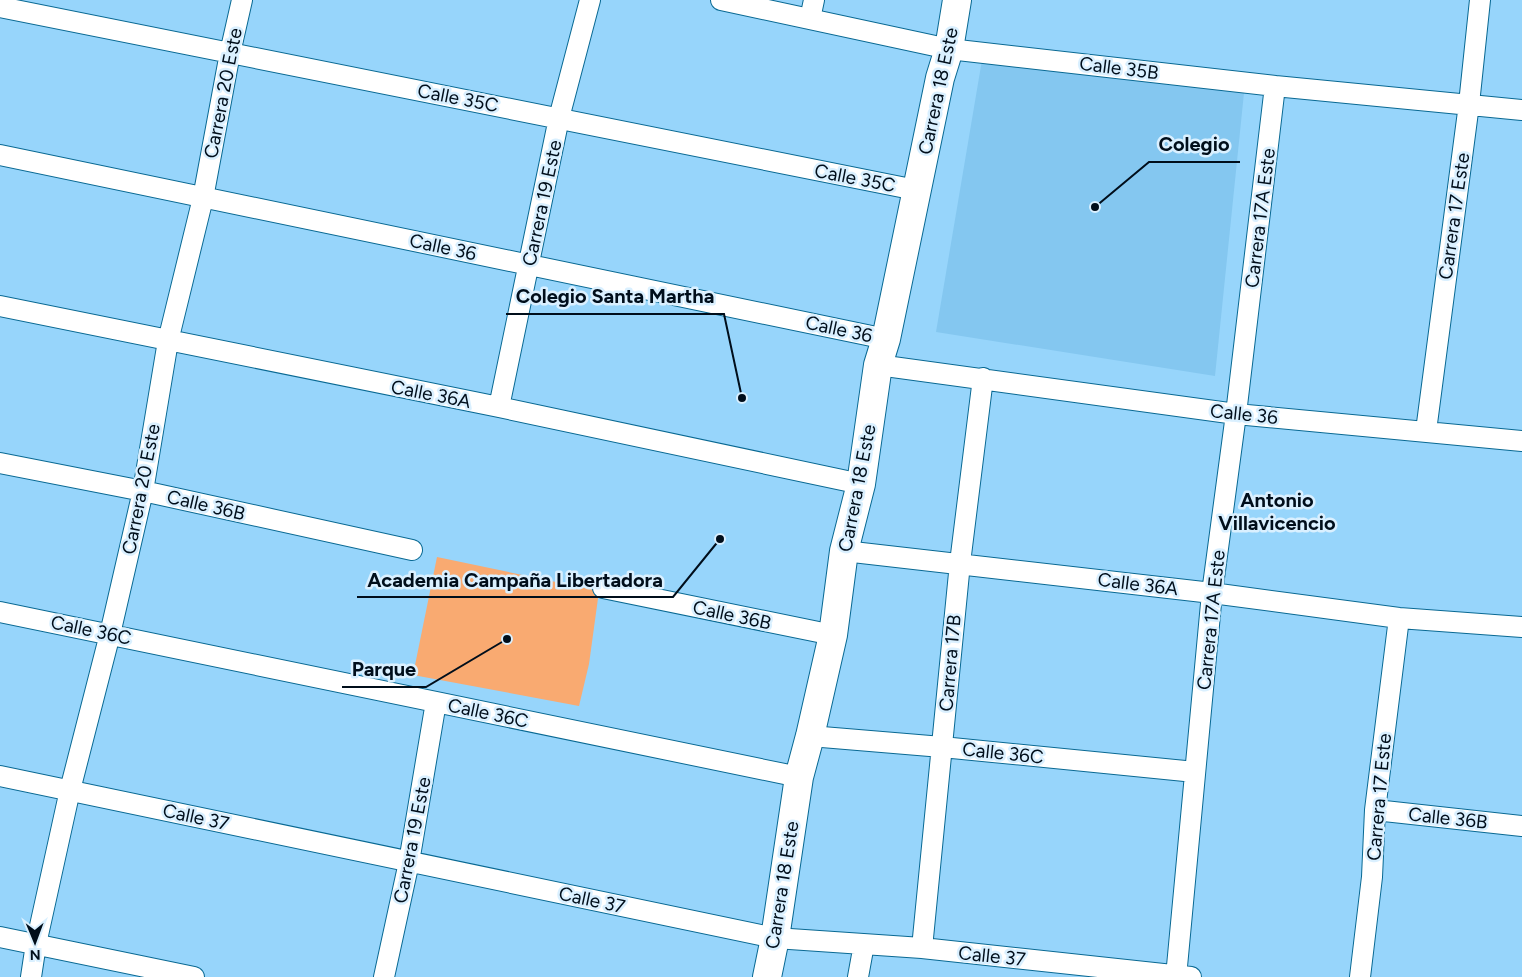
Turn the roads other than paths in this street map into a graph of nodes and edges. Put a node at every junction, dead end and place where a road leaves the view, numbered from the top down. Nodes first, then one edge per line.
1 (242, 0) edge
2 (590, 0) edge
3 (720, 0) edge
4 (957, 0) edge
5 (1480, 0) edge
6 (0, 7) edge
7 (812, 10) edge
8 (949, 49) junction
9 (230, 53) junction
10 (1275, 86) junction
11 (1469, 104) junction
12 (1522, 110) edge
13 (559, 118) junction
14 (0, 155) edge
15 (916, 190) junction
16 (203, 198) junction
17 (529, 265) junction
18 (0, 306) edge
19 (886, 338) junction
20 (168, 340) junction
21 (878, 365) junction
22 (983, 378) junction
23 (499, 408) junction
24 (1236, 414) junction
25 (1426, 431) junction
26 (1522, 441) edge
27 (0, 463) edge
28 (861, 484) junction
29 (143, 491) junction
30 (412, 550) dead end
31 (844, 551) junction
32 (960, 563) junction
33 (603, 588) dead end
34 (1212, 593) junction
35 (0, 612) edge
36 (1399, 618) junction
37 (1522, 627) edge
38 (110, 634) junction
39 (833, 636) junction
40 (436, 702) junction
41 (810, 736) junction
42 (942, 747) junction
43 (1195, 772) junction
44 (0, 776) edge
45 (799, 777) junction
46 (70, 790) junction
47 (1375, 810) junction
48 (1522, 826) edge
49 (409, 862) junction
50 (0, 937) edge
51 (775, 938) junction
52 (36, 944) junction
53 (864, 944) junction
54 (922, 948) junction
55 (1181, 976) edge
56 (32, 977) edge
57 (194, 977) edge
58 (384, 977) edge
59 (766, 977) edge
60 (858, 977) edge
61 (1360, 977) edge

1 - 9 street, Carrera 20 Este
2 - 13 street, Carrera 19 Este
3 - 7 street, Calle 35B
4 - 8 street, Carrera 18 Este
5 - 11 street, Carrera 17 Este
6 - 9 street, Calle 35C
7 - 8 street, Calle 35B
8 - 10 street, Calle 35B
8 - 15 street, Carrera 18 Este
9 - 13 street, Calle 35C
9 - 16 street, Carrera 20 Este
10 - 11 street, Calle 35B
10 - 24 street, Carrera 17A Este
11 - 12 street, Calle 35B
11 - 25 street, Carrera 17 Este
13 - 15 street, Calle 35C
13 - 17 street, Carrera 19 Este
14 - 16 street, Calle 36
15 - 19 street, Carrera 18 Este
16 - 17 street, Calle 36
16 - 20 street, Carrera 20 Este
17 - 19 street, Calle 36
17 - 23 street, Carrera 19 Este
18 - 20 street, Calle 36A
19 - 21 street, Carrera 18 Este
20 - 23 street, Calle 36A
20 - 29 street, Carrera 20 Este
21 - 22 street, Calle 36
21 - 28 street, Carrera 18 Este
22 - 24 street, Calle 36
22 - 32 street, Carrera 17B
23 - 28 street, Calle 36A
24 - 25 street, Calle 36
24 - 34 street, Carrera 17A Este
25 - 26 street, Calle 36
27 - 29 street, Calle 36B
28 - 31 street, Carrera 18 Este
29 - 30 street, Calle 36B
29 - 38 street, Carrera 20 Este
31 - 32 street, Calle 36A
31 - 39 street, Carrera 18 Este
32 - 34 street, Calle 36A
32 - 42 street, Carrera 17B
33 - 39 street, Calle 36B
34 - 36 street, Calle 36A
34 - 43 street, Carrera 17A Este
35 - 38 street, Calle 36C
36 - 37 street, Calle 36A
36 - 47 street, Carrera 17 Este
38 - 40 street, Calle 36C
38 - 46 street, Carrera 20 Este
39 - 41 street, Carrera 18 Este
40 - 45 street, Calle 36C
40 - 49 street, Carrera 19 Este
41 - 42 street, Calle 36C
41 - 45 street, Carrera 18 Este
42 - 43 street, Calle 36C
42 - 54 street, Carrera 17B
43 - 55 street, Carrera 17A Este
44 - 46 street, Calle 37
45 - 51 street, Carrera 18 Este
46 - 49 street, Calle 37
46 - 52 street, Carrera 20 Este
47 - 48 street, Calle 36B
47 - 61 street, Carrera 17 Este
49 - 51 street, Calle 37
49 - 58 street, Carrera 19 Este
50 - 52 street
51 - 53 street, Calle 37
51 - 59 street, Carrera 18 Este
52 - 56 street, Carrera 20 Este
52 - 57 street
53 - 54 street, Calle 37
53 - 60 street
54 - 55 street, Calle 37

